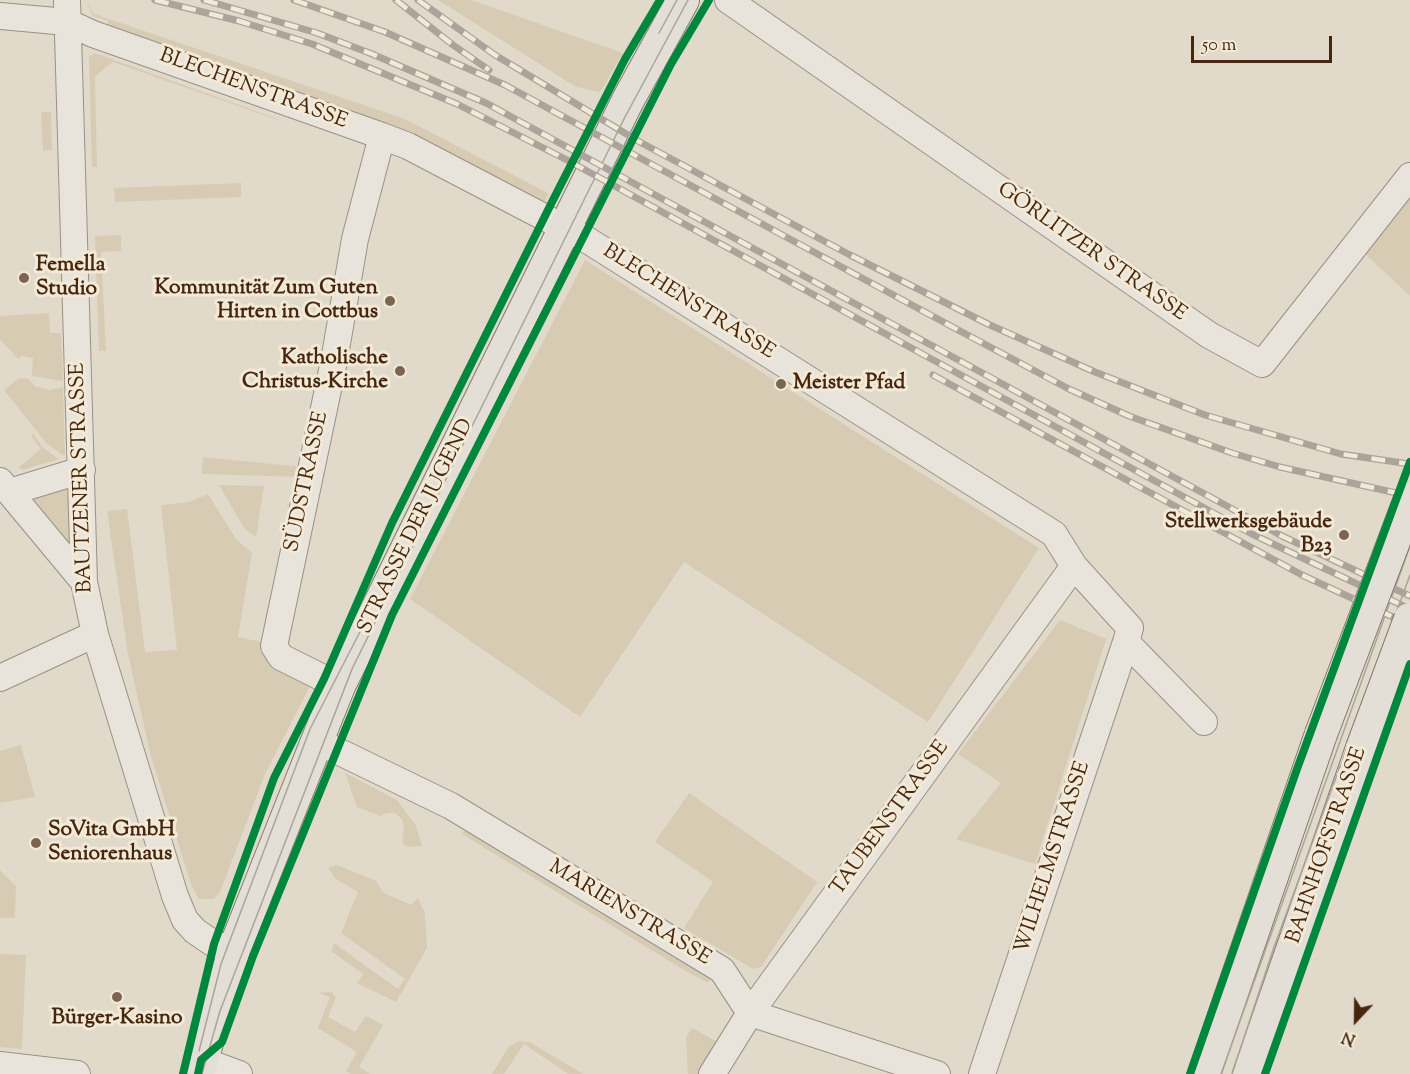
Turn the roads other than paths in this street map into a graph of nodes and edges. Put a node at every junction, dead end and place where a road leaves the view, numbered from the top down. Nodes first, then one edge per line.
1 (683, 0) edge
2 (728, 0) edge
3 (67, 11) edge
4 (0, 16) edge
5 (382, 136) junction
6 (1410, 176) edge
7 (564, 227) junction
8 (82, 470) junction
9 (5, 486) edge
10 (1410, 499) edge
11 (1074, 566) junction
12 (84, 582) junction
13 (1410, 619) edge
14 (95, 634) junction
15 (1126, 642) junction
16 (0, 678) edge
17 (339, 686) junction
18 (1204, 722) dead end
19 (328, 745) junction
20 (234, 950) junction
21 (750, 1013) junction
22 (0, 1065) edge
23 (200, 1067) edge
24 (76, 1074) edge
25 (239, 1074) edge
26 (712, 1074) edge
27 (937, 1074) edge
28 (982, 1074) edge
29 (1204, 1074) edge
30 (1250, 1074) edge

1 - 7 main road, STRASSE DER JUGEND
2 - 6 street, GÖRLITZER STRASSE
3 - 4 street, BLECHENSTRASSE
3 - 5 street, BLECHENSTRASSE
3 - 8 street, BAUTZENER STRASSE
5 - 7 street, BLECHENSTRASSE
5 - 17 street, SÜDSTRASSE
7 - 11 street, BLECHENSTRASSE
7 - 17 main road, STRASSE DER JUGEND
8 - 9 street
8 - 12 street, BAUTZENER STRASSE
9 - 12 street
10 - 29 main road, BAHNHOFSTRASSE, bridge
11 - 15 street, BLECHENSTRASSE
11 - 21 street, TAUBENSTRASSE
12 - 14 street, BAUTZENER STRASSE
13 - 30 main road, BAHNHOFSTRASSE, bridge
14 - 16 street
14 - 20 street, BAUTZENER STRASSE
15 - 18 street
15 - 28 street, WILHELMSTRASSE
17 - 19 main road, STRASSE DER JUGEND
19 - 20 main road, STRASSE DER JUGEND
19 - 21 street, MARIENSTRASSE
20 - 23 main road, STRASSE DER JUGEND
21 - 26 street, TAUBENSTRASSE
21 - 27 street
22 - 24 street
23 - 25 street

